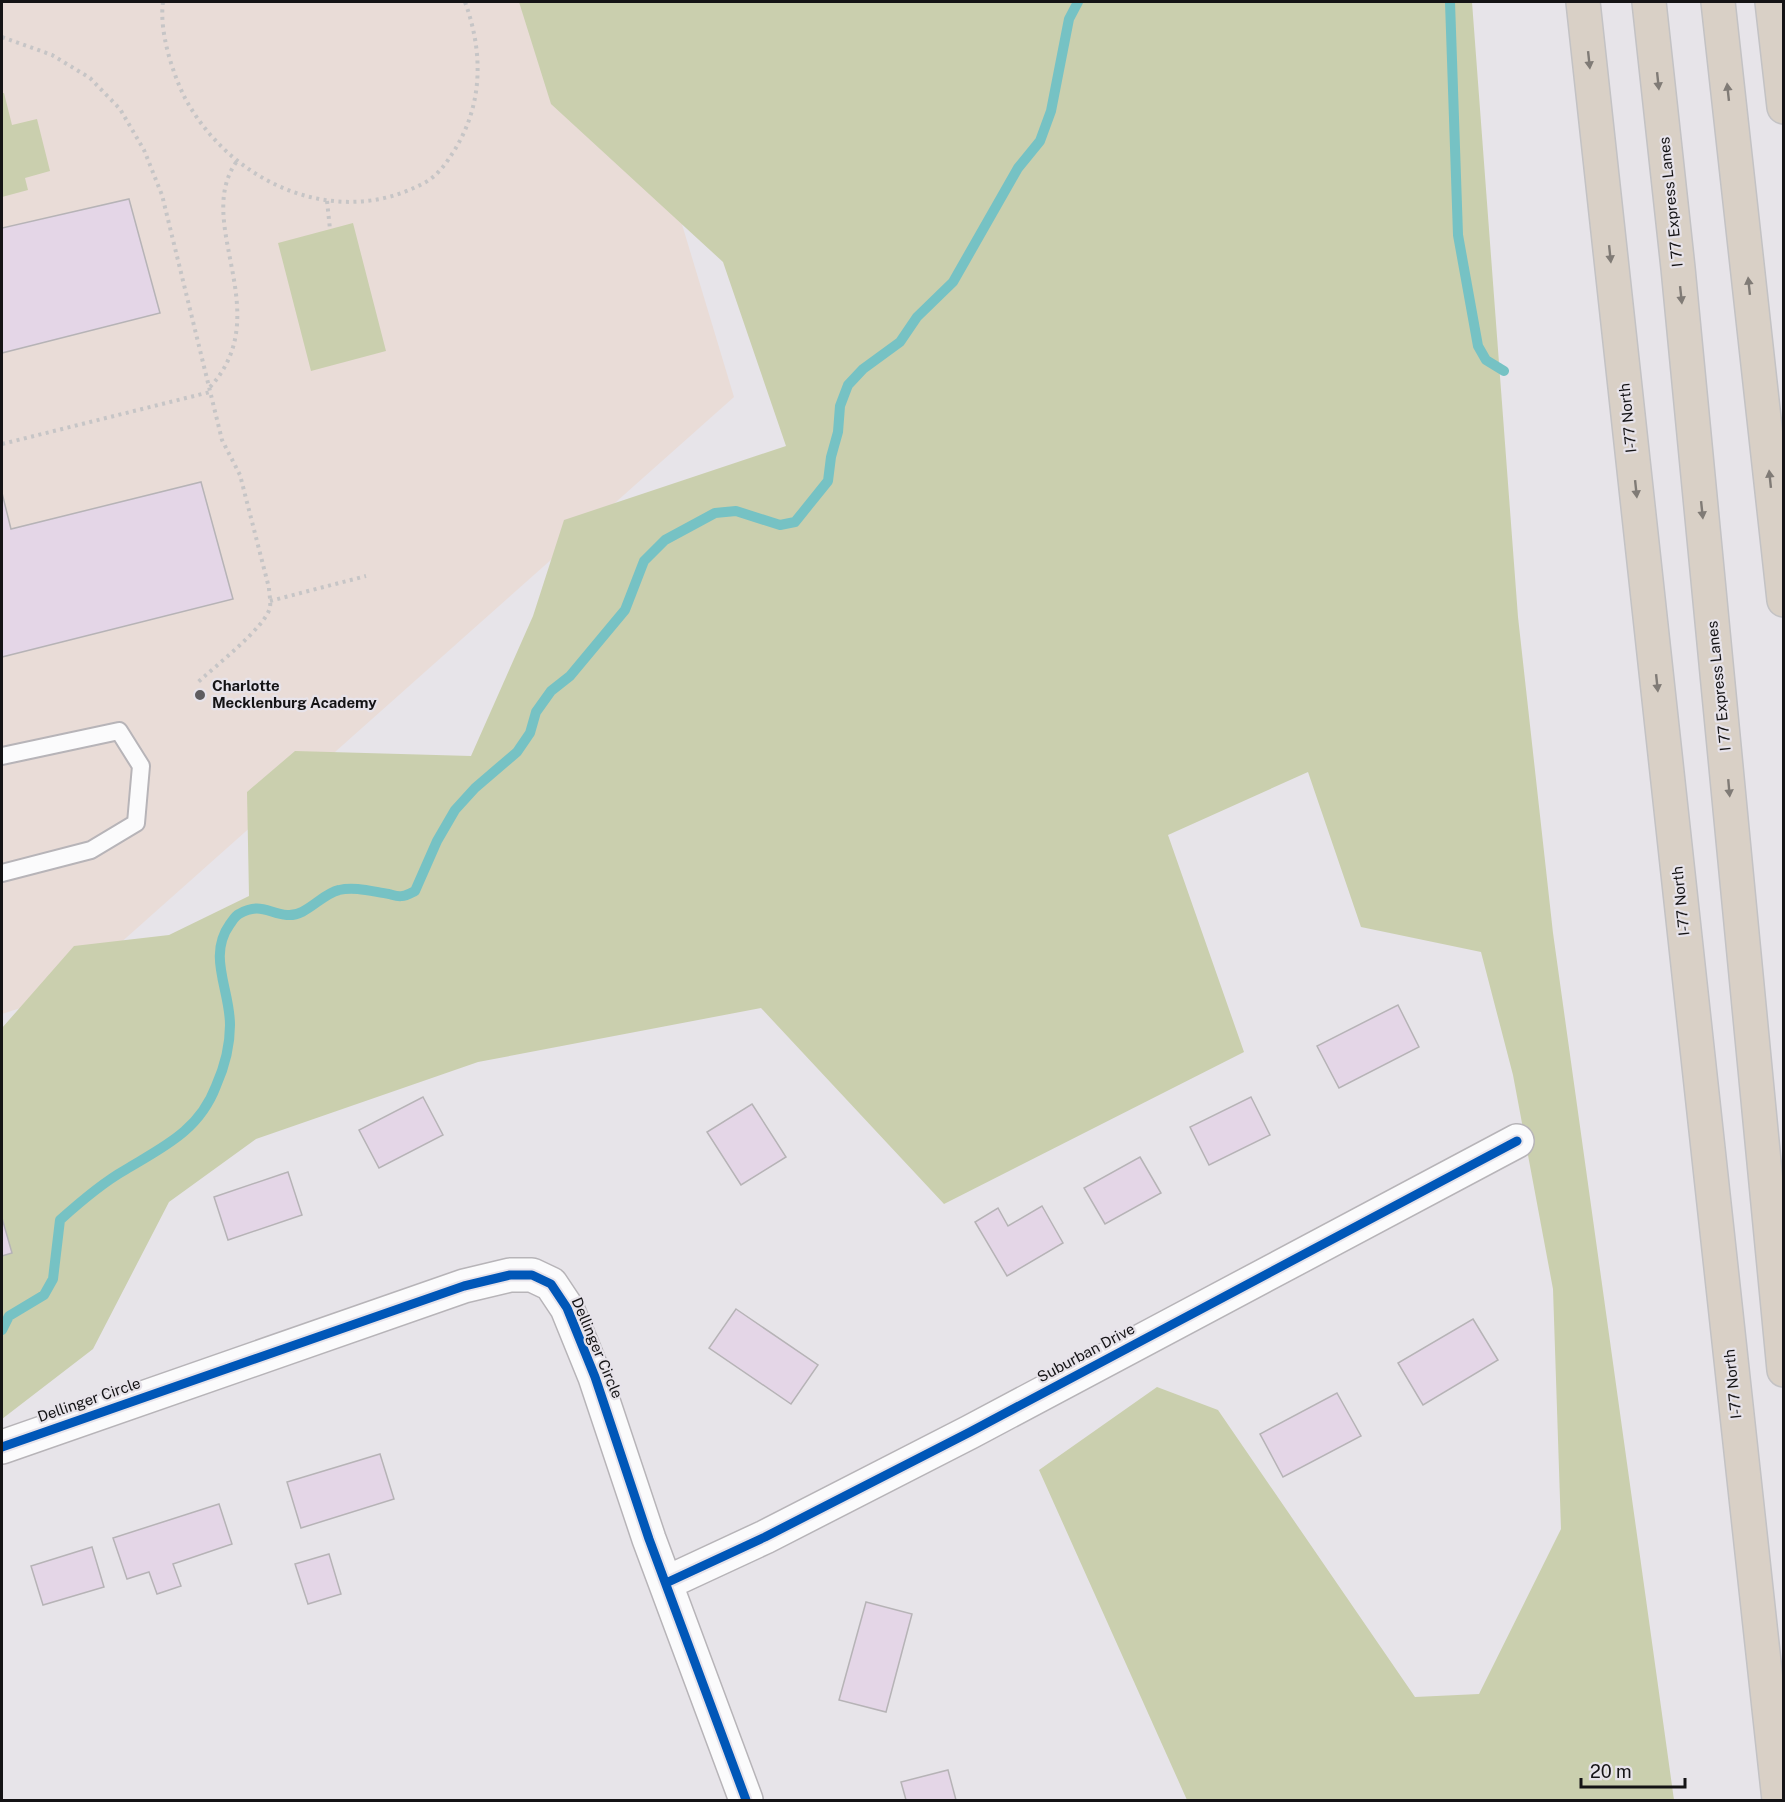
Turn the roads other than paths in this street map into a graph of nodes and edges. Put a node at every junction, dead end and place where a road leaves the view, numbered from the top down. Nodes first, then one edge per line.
1 (1583, 2) edge
2 (1649, 2) edge
3 (1718, 2) edge
4 (1772, 2) edge
5 (1784, 107) edge
6 (1784, 600) edge
7 (2, 756) edge
8 (2, 873) edge
9 (1517, 1141) dead end
10 (1784, 1370) edge
11 (2, 1446) edge
12 (666, 1583) junction
13 (746, 1800) edge
14 (1779, 1800) edge

1 -> 14 highway, I-77 North
2 -> 10 highway, I 77 Express Lanes
6 -> 3 highway
4 - 5 highway
7 - 8 lane
9 - 12 street, Suburban Drive
11 - 12 street, Dellinger Circle
12 - 13 street, Dellinger Circle

